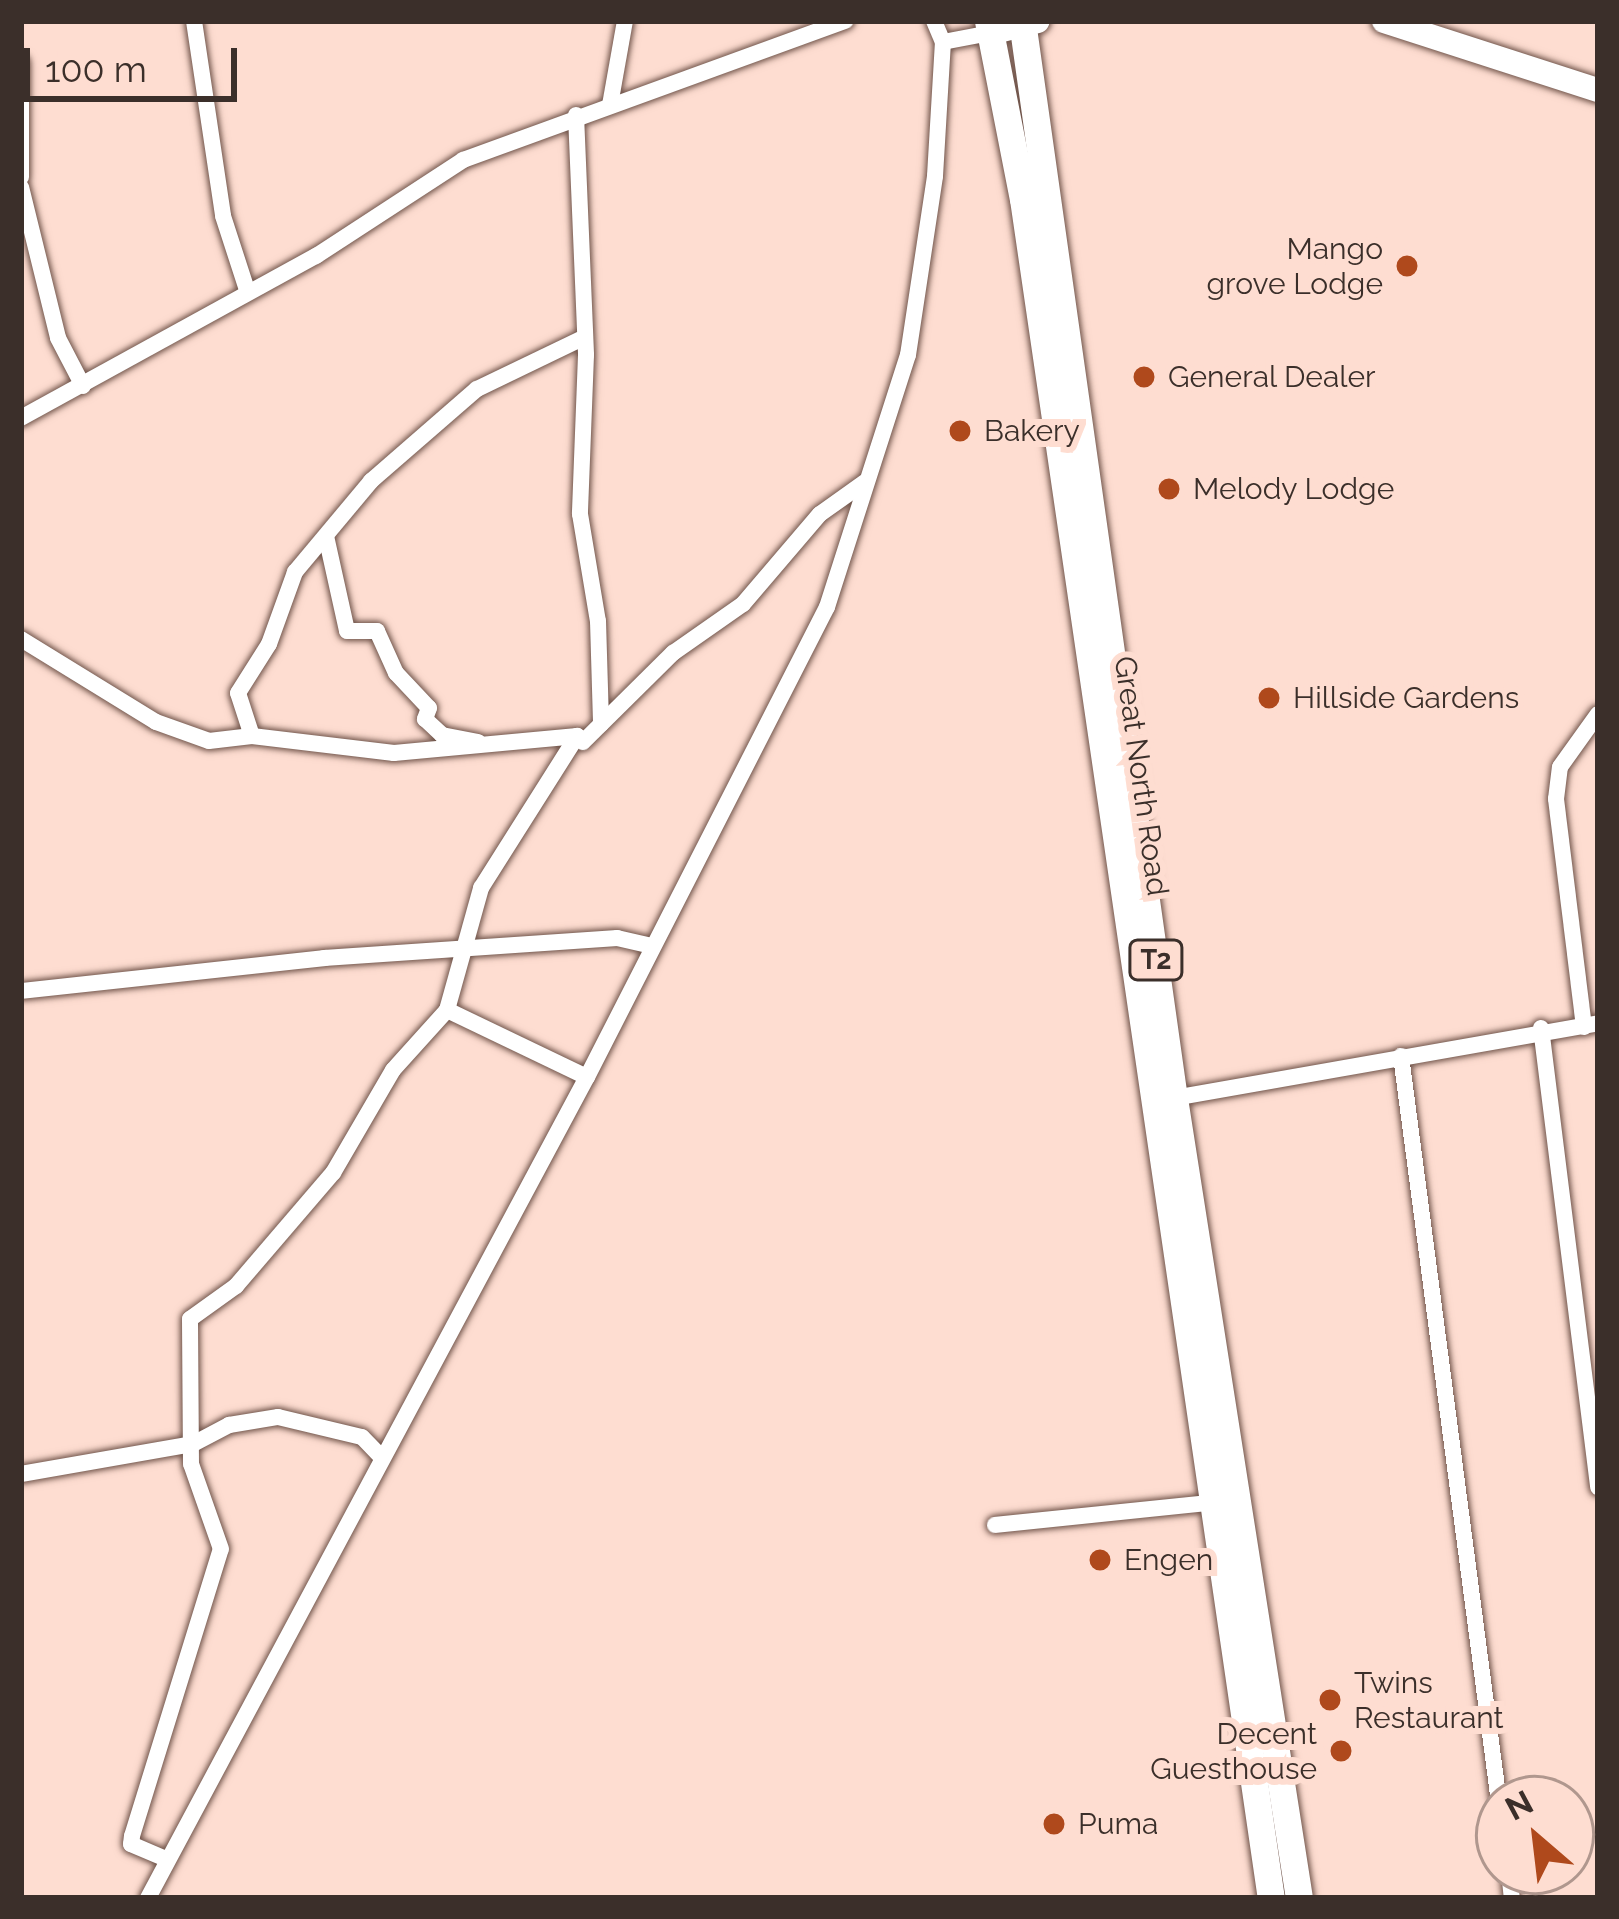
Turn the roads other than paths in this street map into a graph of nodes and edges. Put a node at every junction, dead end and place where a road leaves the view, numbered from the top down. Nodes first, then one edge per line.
1 (194, 21) edge
2 (625, 21) edge
3 (845, 21) edge
4 (934, 21) edge
5 (1384, 21) edge
6 (1028, 23) edge
7 (989, 27) edge
8 (943, 42) junction
9 (21, 63) edge
10 (1598, 90) edge
11 (610, 106) junction
12 (576, 115) junction
13 (21, 177) edge
14 (21, 187) edge
15 (247, 290) junction
16 (581, 339) junction
17 (83, 386) junction
18 (22, 417) edge
19 (865, 482) junction
20 (326, 536) junction
21 (21, 639) edge
22 (1598, 714) edge
23 (601, 724) junction
24 (252, 736) junction
25 (577, 736) junction
26 (491, 745) junction
27 (653, 946) junction
28 (464, 953) junction
29 (21, 992) edge
30 (447, 1010) junction
31 (1591, 1025) edge
32 (1541, 1028) junction
33 (1401, 1056) junction
34 (587, 1077) junction
35 (1174, 1098) junction
36 (193, 1444) junction
37 (382, 1458) junction
38 (21, 1474) edge
39 (1598, 1487) edge
40 (1216, 1502) junction
41 (995, 1525) dead end
42 (1495, 1775) edge
43 (166, 1859) junction
44 (148, 1898) edge
45 (1271, 1898) edge
46 (1299, 1898) edge

1 - 15 street
2 - 11 street
3 - 11 street
4 - 8 street
5 - 10 main road
6 - 7 main road
6 - 35 highway, Great North Road / T2
7 - 8 street
7 - 40 highway, Great North Road / T2
8 - 19 street
9 - 13 street
11 - 12 street
12 - 15 street
12 - 16 street
14 - 17 street
15 - 17 street
16 - 20 street
16 - 23 street
17 - 18 street
19 - 23 street
19 - 27 street
20 - 24 street
20 - 26 street
21 - 24 street
22 - 31 street
23 - 25 street
24 - 26 street
25 - 26 street
25 - 28 street
27 - 28 street
27 - 34 street
28 - 29 street
28 - 30 street
30 - 34 street
30 - 36 street
31 - 32 street
32 - 33 street
32 - 39 street
33 - 35 street
33 - 42 street
34 - 37 street
35 - 46 highway, Great North Road / T2
36 - 37 street
36 - 38 street
36 - 43 street
37 - 43 street
40 - 41 street
40 - 45 highway, Great North Road / T2
43 - 44 street

